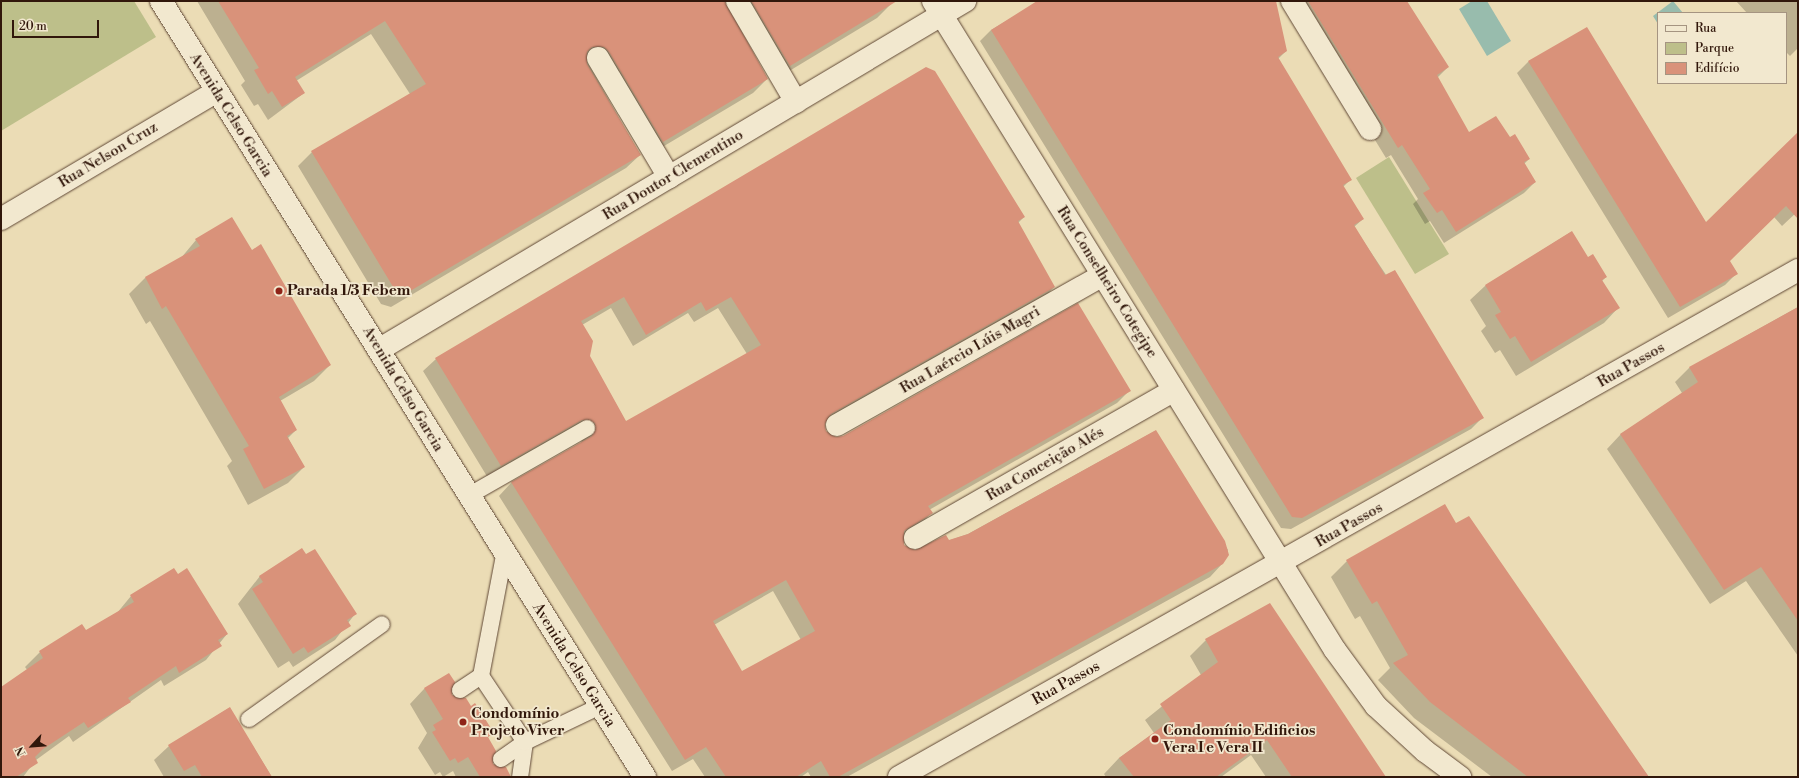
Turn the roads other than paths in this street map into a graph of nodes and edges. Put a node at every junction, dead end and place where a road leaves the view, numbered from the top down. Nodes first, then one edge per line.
1 (161, 1) edge
2 (737, 1) edge
3 (965, 1) edge
4 (1292, 1) edge
5 (937, 8) edge
6 (598, 58) dead end
7 (216, 92) junction
8 (796, 102) junction
9 (1370, 129) dead end
10 (668, 177) junction
11 (1, 219) edge
12 (1798, 270) edge
13 (1103, 275) junction
14 (380, 349) junction
15 (1174, 390) junction
16 (837, 426) dead end
17 (587, 428) dead end
18 (468, 496) junction
19 (915, 538) dead end
20 (504, 554) junction
21 (1281, 564) junction
22 (382, 624) dead end
23 (481, 676) junction
24 (460, 690) dead end
25 (600, 706) junction
26 (249, 719) dead end
27 (526, 742) junction
28 (501, 759) dead end
29 (520, 777) edge
30 (645, 777) edge
31 (899, 777) edge
32 (1460, 777) edge

1 - 7 street, Avenida Celso Garcia
2 - 8 street
3 - 5 street, Rua Doutor Clementino
4 - 9 street
5 - 8 street, Rua Doutor Clementino
5 - 13 street, Rua Conselheiro Cotegipe
6 - 10 street
7 - 11 street, Rua Nelson Cruz
7 - 14 street, Avenida Celso Garcia
8 - 10 street, Rua Doutor Clementino
10 - 14 street, Rua Doutor Clementino
12 - 21 street, Rua Passos
13 - 15 street, Rua Conselheiro Cotegipe
13 - 16 street, Rua Laércio Lúis Magri
14 - 18 street, Avenida Celso Garcia
15 - 19 street, Rua Conceição Alés
15 - 21 street, Rua Conselheiro Cotegipe
17 - 18 lane
18 - 20 street, Avenida Celso Garcia
20 - 23 lane
20 - 25 street, Avenida Celso Garcia
21 - 31 street, Rua Passos
21 - 32 street, Rua Conselheiro Cotegipe
22 - 26 lane
23 - 24 lane
23 - 27 lane
25 - 27 lane
25 - 30 street, Avenida Celso Garcia
27 - 28 lane
27 - 29 lane

